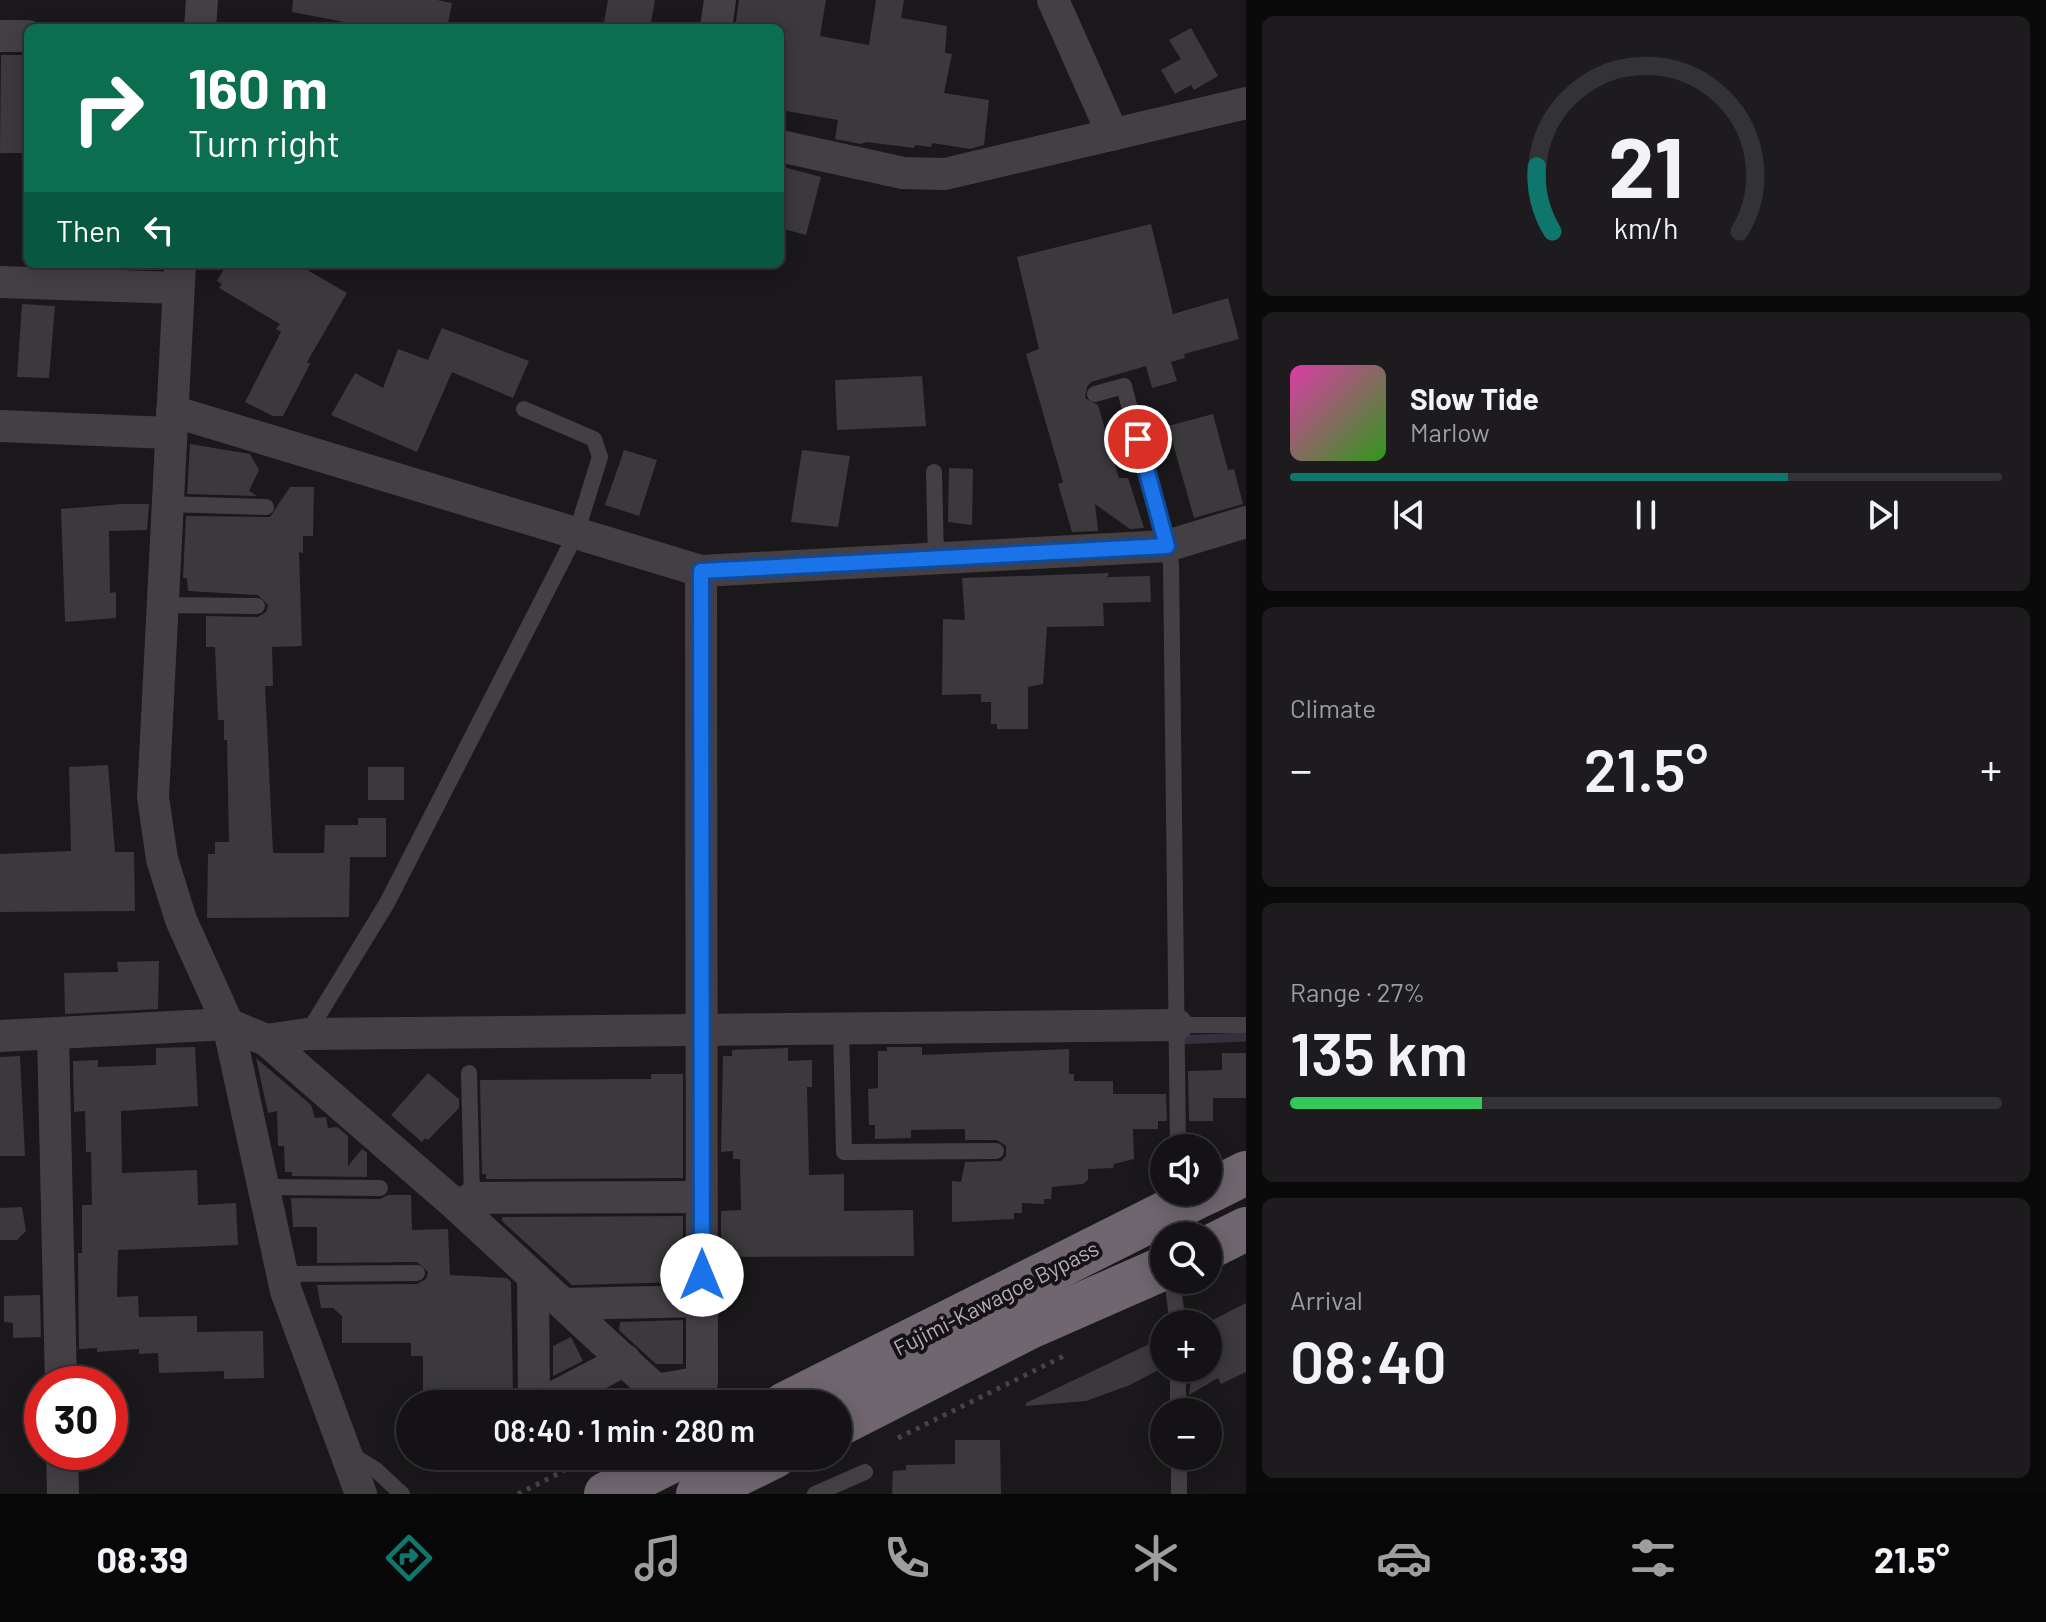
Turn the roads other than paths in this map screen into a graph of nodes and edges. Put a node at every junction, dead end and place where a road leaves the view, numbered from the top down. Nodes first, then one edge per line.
1 (202, 0) edge
2 (720, 0) edge
3 (1053, 0) edge
4 (200, 24) edge
5 (717, 24) edge
6 (0, 36) edge
7 (24, 36) edge
8 (1246, 103) edge
9 (1113, 135) junction
10 (784, 147) edge
11 (179, 276) edge
12 (0, 282) edge
13 (1095, 394) dead end
14 (524, 409) dead end
15 (170, 422) junction
16 (0, 426) edge
17 (934, 472) dead end
18 (166, 504) junction
19 (266, 507) dead end
20 (1246, 522) edge
21 (576, 534) junction
22 (1167, 546) junction
23 (936, 559) junction
24 (701, 571) junction
25 (161, 605) junction
26 (257, 606) dead end
27 (228, 1024) junction
28 (1177, 1025) junction
29 (1246, 1025) edge
30 (841, 1028) junction
31 (703, 1029) junction
32 (53, 1034) junction
33 (307, 1034) junction
34 (0, 1036) edge
35 (266, 1040) junction
36 (469, 1073) dead end
37 (1178, 1134) edge
38 (996, 1151) dead end
39 (1246, 1173) edge
40 (1222, 1184) edge
41 (264, 1187) junction
42 (380, 1188) dead end
43 (701, 1197) junction
44 (465, 1202) junction
45 (1175, 1206) edge
46 (1246, 1229) edge
47 (1222, 1241) edge
48 (417, 1273) dead end
49 (283, 1274) junction
50 (1150, 1274) edge
51 (533, 1277) junction
52 (702, 1301) junction
53 (565, 1304) junction
54 (625, 1360) junction
55 (61, 1366) edge
56 (534, 1390) edge
57 (568, 1390) edge
58 (813, 1390) edge
59 (852, 1418) edge
60 (345, 1451) junction
61 (62, 1470) edge
62 (654, 1470) edge
63 (747, 1470) edge
64 (1179, 1470) edge
65 (865, 1472) dead end
66 (63, 1494) edge
67 (361, 1494) edge
68 (402, 1494) edge
69 (606, 1494) edge
70 (698, 1494) edge
71 (815, 1494) edge
72 (1179, 1494) edge

1 - 4 street
2 - 5 street
3 - 9 street
6 - 7 street
8 - 9 street
9 - 10 street
11 - 12 street
11 - 15 street
13 - 22 lane
14 - 21 lane
15 - 16 street
15 - 18 street
15 - 21 street
17 - 23 lane
18 - 19 lane
18 - 25 street
20 - 22 street
21 - 24 street
21 - 33 lane
22 - 23 street
22 - 28 lane
23 - 24 street
24 - 31 street
25 - 26 lane
25 - 27 street
27 - 32 street
27 - 35 street
27 - 41 street
28 - 29 lane
28 - 30 street
28 - 37 lane
30 - 31 street
30 - 38 lane
31 - 33 street
31 - 43 street
32 - 34 street
32 - 55 street
33 - 35 street
35 - 44 street
36 - 44 lane
39 - 40 highway, Fujimi-Kawagoe Bypass
41 - 42 lane
41 - 49 street
43 - 44 street
43 - 52 street
44 - 51 street
45 - 58 highway, Fujimi-Kawagoe Bypass
46 - 47 highway
48 - 49 lane
49 - 60 street
50 - 59 highway, Fujimi-Kawagoe Bypass
51 - 53 street
51 - 56 street
52 - 53 street
52 - 54 street
53 - 54 street
54 - 57 street
60 - 67 street
60 - 68 lane
61 - 66 street
62 - 69 highway
63 - 70 highway
64 - 72 lane
65 - 71 lane

